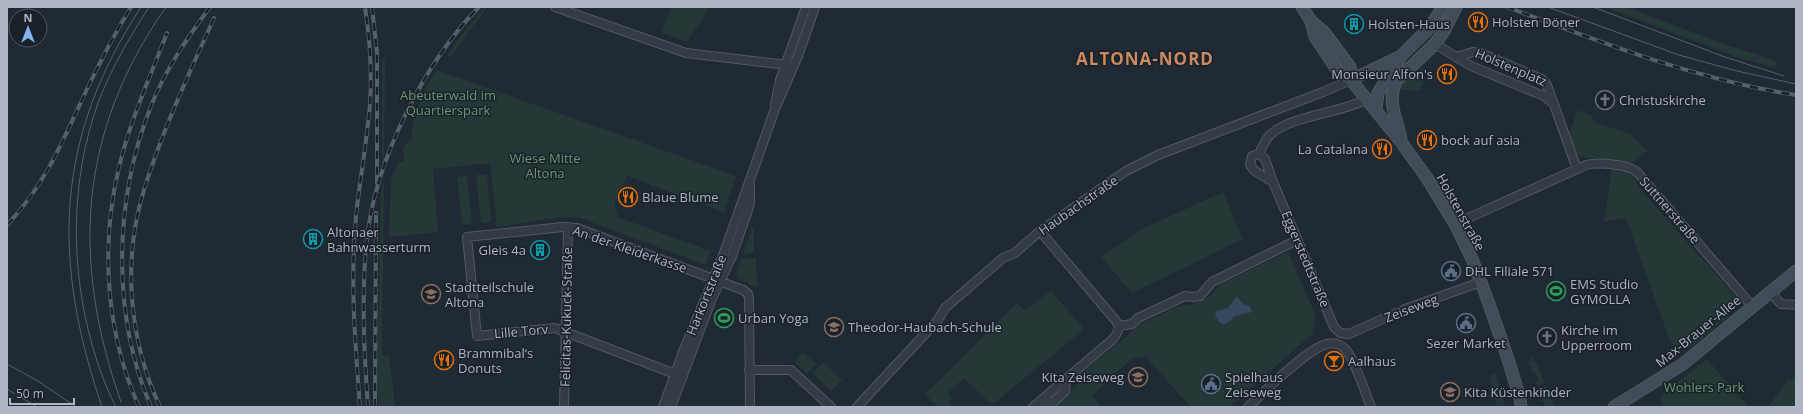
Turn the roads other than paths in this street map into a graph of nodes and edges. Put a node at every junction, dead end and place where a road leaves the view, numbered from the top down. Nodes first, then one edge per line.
1 (555, 7) edge
2 (806, 7) edge
3 (816, 7) edge
4 (1302, 7) edge
5 (1443, 7) edge
6 (1456, 7) edge
7 (1435, 44) junction
8 (1401, 56) junction
9 (1456, 57) junction
10 (789, 66) junction
11 (1351, 80) junction
12 (1367, 98) junction
13 (1553, 103) junction
14 (1376, 109) junction
15 (1401, 142) junction
16 (1259, 154) junction
17 (1577, 169) junction
18 (1273, 182) junction
19 (1455, 224) junction
20 (568, 227) junction
21 (1040, 230) junction
22 (1297, 240) junction
23 (1794, 276) edge
24 (716, 279) junction
25 (1481, 282) junction
26 (1770, 292) junction
27 (1796, 305) edge
28 (1752, 306) junction
29 (1119, 326) junction
30 (565, 332) junction
31 (1342, 334) joint
32 (477, 336) joint
33 (750, 370) junction
34 (679, 376) junction
35 (1521, 405) edge
36 (1035, 406) edge
37 (564, 407) edge
38 (663, 407) edge
39 (671, 407) edge
40 (750, 407) edge
41 (831, 407) edge
42 (857, 407) edge
43 (1248, 407) edge
44 (1371, 407) edge
45 (1614, 407) edge

1 - 10 street
2 - 10 street, Harkortstraße
3 - 10 street, Harkortstraße
4 - 11 main road, Holstenstraße
5 - 8 main road
6 - 7 main road
7 - 9 street, Holstenplatz
7 - 15 main road
8 - 11 main road
8 - 14 main road
9 - 13 street, Holstenplatz
9 - 13 street, Holstenplatz
10 - 24 street, Harkortstraße
11 - 12 main road, Holstenstraße
11 - 21 street, Haubachstraße
12 - 14 main road, Holstenstraße
12 - 16 street
13 - 17 street, Holstenplatz
14 - 15 main road, Holstenstraße
15 - 19 main road, Holstenstraße
16 - 18 street, Eggerstedtstraße
16 - 18 street
17 - 19 street, Suttnerstraße
17 - 28 street, Suttnerstraße
18 - 22 street, Eggerstedtstraße
19 - 25 main road, Holstenstraße
20 - 24 street, An der Kleiderkasse
20 - 30 street, Felicitas-Kukuck-Straße
20 - 32 street, An der Kleiderkasse
21 - 29 street
21 - 42 street, Haubachstraße
22 - 29 street
22 - 31 street, Eggerstedtstraße
23 - 26 main road, Max-Brauer-Allee
24 - 33 street, An der Kleiderkasse
24 - 34 street, Harkortstraße
25 - 31 street, Zeiseweg
25 - 35 main road, Holstenstraße
26 - 27 street
26 - 28 main road, Max-Brauer-Allee
28 - 45 main road, Max-Brauer-Allee
29 - 36 street
30 - 32 street, Lille Torv
30 - 34 street, Lille Torv
30 - 37 street, Felicitas-Kukuck-Straße
33 - 40 street
33 - 41 street
34 - 38 street, Harkortstraße
34 - 39 street, Harkortstraße
43 - 44 street

